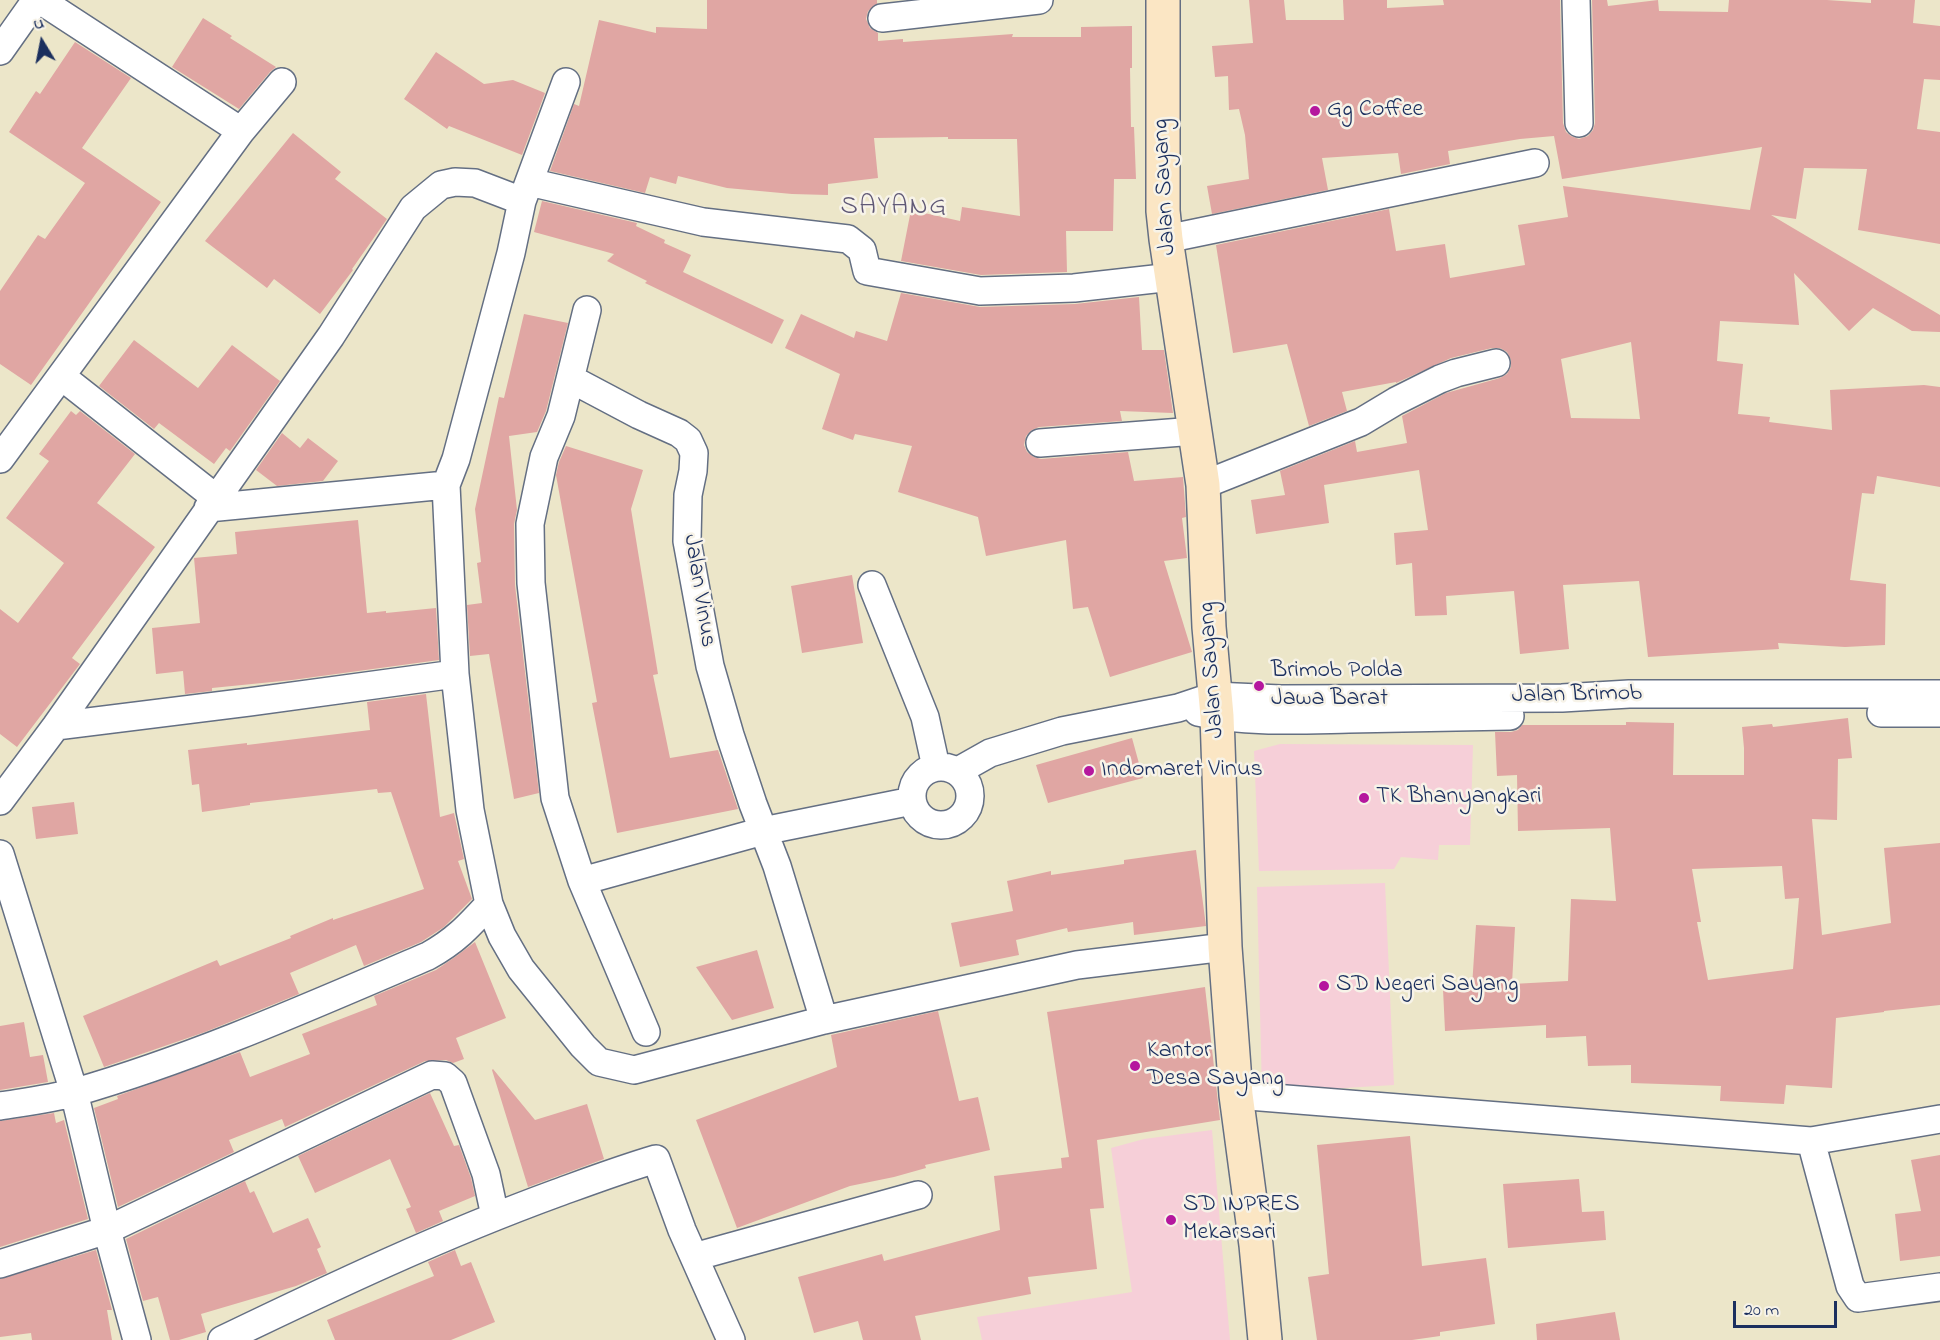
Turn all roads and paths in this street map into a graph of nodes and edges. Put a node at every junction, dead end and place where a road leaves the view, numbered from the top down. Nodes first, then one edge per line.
1 (38, 0) edge
2 (1039, 0) edge
3 (1163, 0) edge
4 (1576, 0) edge
5 (882, 18) dead end
6 (0, 51) edge
7 (282, 82) dead end
8 (566, 82) dead end
9 (1579, 123) dead end
10 (241, 131) junction
11 (1535, 163) dead end
12 (526, 191) junction
13 (1166, 239) junction
14 (1172, 277) junction
15 (587, 310) dead end
16 (1496, 363) dead end
17 (61, 376) junction
18 (571, 379) junction
19 (1195, 431) junction
20 (1040, 442) dead end
21 (0, 459) edge
22 (446, 485) junction
23 (1203, 485) junction
24 (212, 503) junction
25 (872, 585) dead end
26 (455, 674) junction
27 (1940, 694) edge
28 (1216, 706) junction
29 (1940, 713) edge
30 (56, 726) junction
31 (947, 769) junction
32 (0, 801) edge
33 (912, 801) junction
34 (763, 831) junction
35 (0, 854) edge
36 (582, 881) junction
37 (489, 904) junction
38 (1225, 947) junction
39 (824, 1020) junction
40 (646, 1032) dead end
41 (74, 1092) junction
42 (1236, 1095) junction
43 (0, 1106) edge
44 (1940, 1119) edge
45 (1811, 1141) junction
46 (918, 1196) dead end
47 (495, 1216) junction
48 (107, 1230) junction
49 (694, 1257) junction
50 (0, 1264) edge
51 (1940, 1287) edge
52 (137, 1340) edge
53 (222, 1340) edge
54 (731, 1340) edge
55 (1265, 1340) edge

1 - 6 street
1 - 10 street
2 - 5 street
3 - 13 main road, Jalan Sayang
4 - 9 street
7 - 10 street
8 - 12 street
10 - 17 street
11 - 13 street
12 - 14 street
12 - 22 street
12 - 24 street
13 - 14 main road, Jalan Sayang
14 - 19 main road, Jalan Sayang
15 - 18 street
16 - 23 street
17 - 21 street
17 - 24 street
18 - 34 street, Jalan Vinus
18 - 36 street
19 - 20 street
19 - 23 main road, Jalan Sayang
22 - 24 street
22 - 26 street
23 - 28 main road, Jalan Sayang
24 - 30 street
25 - 31 street
26 - 30 street
26 - 37 street
27 - 28 street, Jalan Brimob
28 - 29 street, Jalan Brimob
28 - 31 street
28 - 38 main road, Jalan Sayang
30 - 32 street
31 - 33 street
31 - 33 street
33 - 34 street
34 - 36 street
34 - 39 street, Jalan Vinus
35 - 41 street
36 - 40 street
37 - 39 street
37 - 41 street
38 - 39 street
38 - 42 main road, Jalan Sayang
41 - 43 street
41 - 48 street
42 - 45 street
42 - 55 main road, Jalan Sayang
44 - 45 street
45 - 51 street
46 - 49 street
47 - 48 street
47 - 49 street
47 - 53 street
48 - 50 street
48 - 52 street
49 - 54 street

